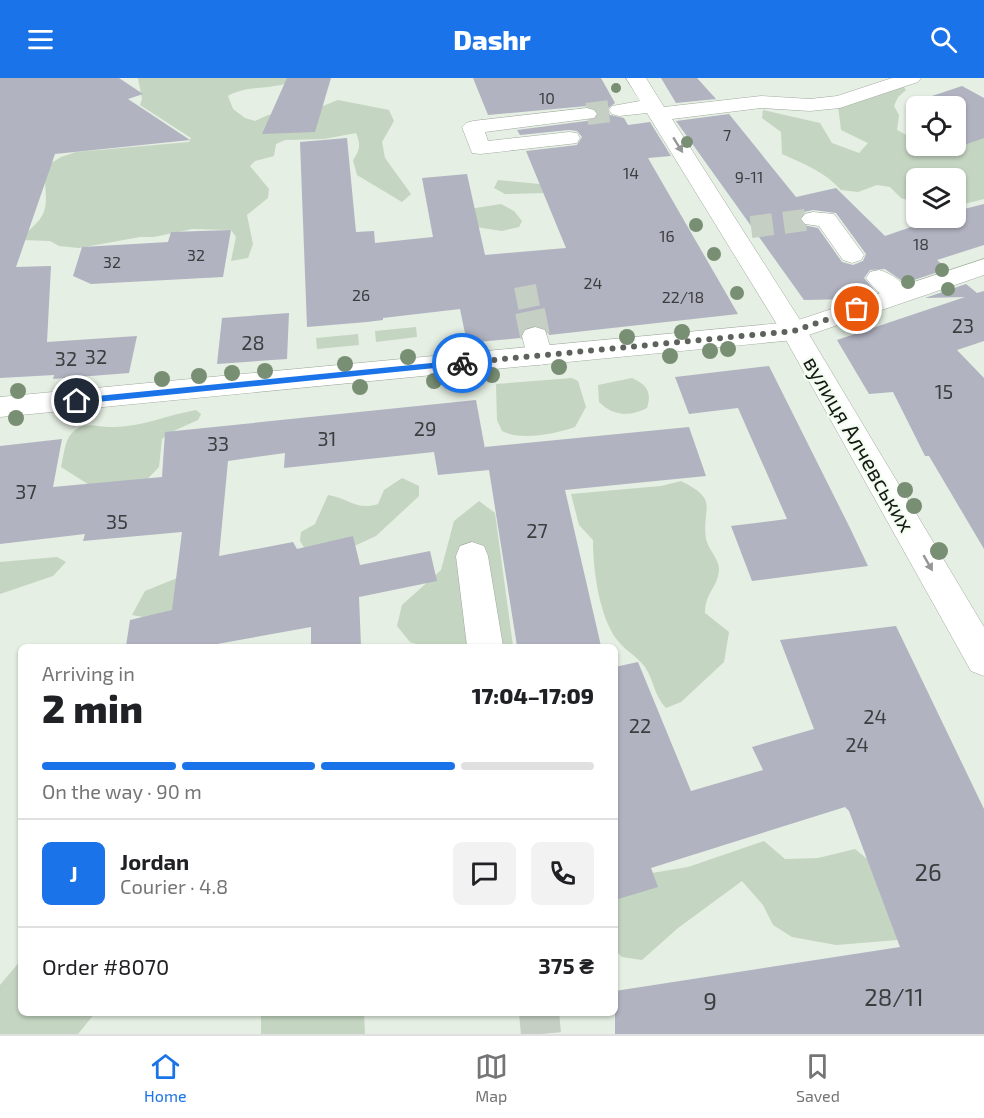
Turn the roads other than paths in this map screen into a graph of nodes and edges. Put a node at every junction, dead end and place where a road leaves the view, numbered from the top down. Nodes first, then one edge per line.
1 (636, 78) edge
2 (911, 78) edge
3 (619, 110) tunnel mouth
4 (656, 110) junction
5 (587, 114) tunnel mouth
6 (569, 138) tunnel mouth
7 (813, 219) tunnel mouth
8 (852, 255) dead end
9 (984, 267) edge
10 (879, 278) dead end
11 (899, 295) junction
12 (794, 331) junction
13 (0, 407) edge
14 (472, 556) dead end
15 (485, 644) edge
16 (984, 660) edge

1 - 4 main road, вулиця Алчевських
2 - 4 main road
3 - 4 main road
4 -> 12 main road, вулиця Алчевських
5 - 6 main road
7 - 8 main road
9 - 11 main road
10 - 11 main road
11 - 12 main road
12 - 13 main road
12 -> 16 main road, вулиця Алчевських
14 - 15 main road

